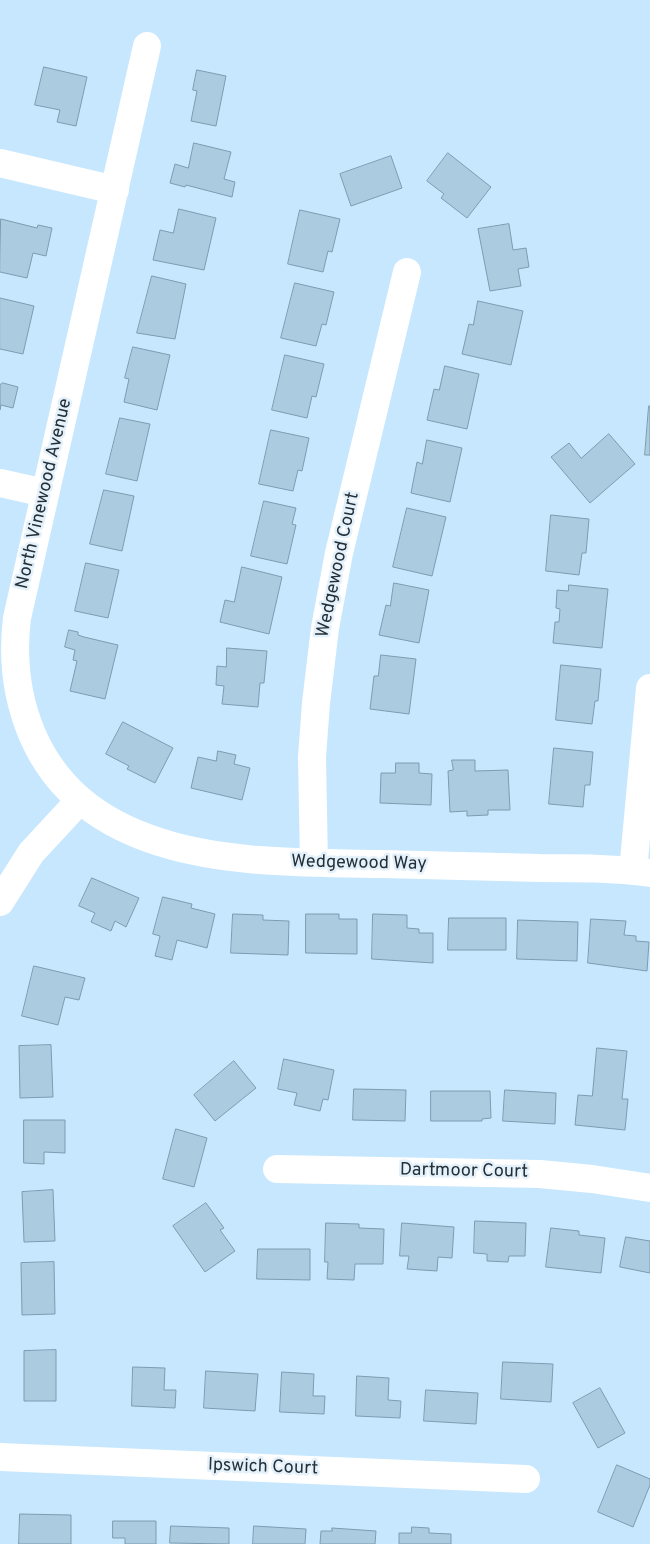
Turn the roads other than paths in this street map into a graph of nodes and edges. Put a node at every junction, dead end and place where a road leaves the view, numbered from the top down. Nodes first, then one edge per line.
1 (147, 46) dead end
2 (0, 163) edge
3 (115, 190) junction
4 (407, 272) dead end
5 (0, 484) edge
6 (45, 493) junction
7 (650, 688) edge
8 (80, 800) junction
9 (314, 863) junction
10 (641, 872) edge
11 (0, 902) edge
12 (277, 1170) dead end
13 (650, 1188) edge
14 (0, 1457) edge
15 (526, 1479) dead end

1 - 3 street, North Vinewood Avenue
2 - 3 street
3 - 6 street, North Vinewood Avenue
4 - 9 street, Wedgewood Court
5 - 6 street
6 - 8 street, North Vinewood Avenue
7 - 10 street
8 - 9 street, Wedgewood Way
8 - 11 street
9 - 10 street, Wedgewood Way
12 - 13 street, Dartmoor Court
14 - 15 street, Ipswich Court

